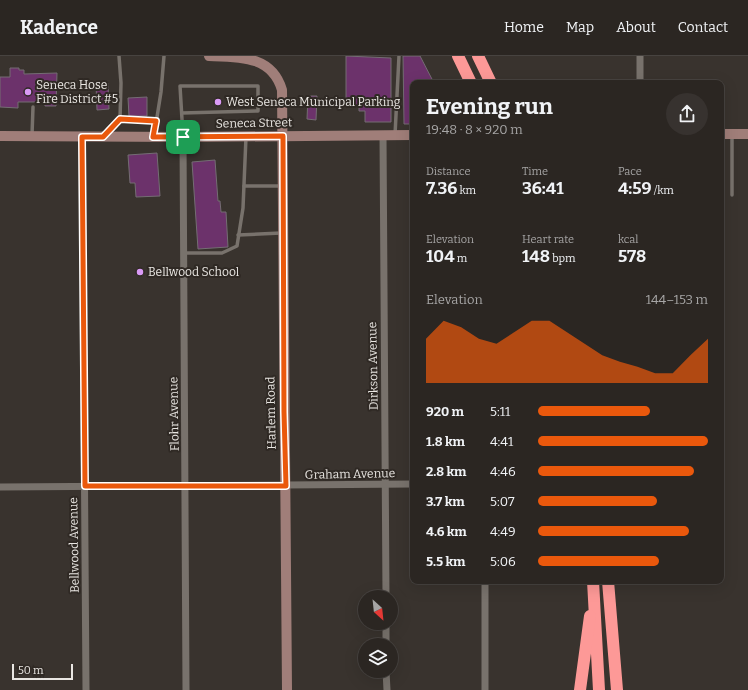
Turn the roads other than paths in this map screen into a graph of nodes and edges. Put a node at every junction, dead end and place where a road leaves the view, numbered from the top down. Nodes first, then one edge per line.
1 (119, 56) edge
2 (164, 56) edge
3 (209, 56) edge
4 (399, 56) edge
5 (458, 56) edge
6 (478, 56) edge
7 (640, 56) edge
8 (470, 80) edge
9 (490, 80) edge
10 (640, 80) edge
11 (33, 107) dead end
12 (182, 113) junction
13 (120, 119) junction
14 (156, 121) junction
15 (724, 134) edge
16 (732, 134) junction
17 (748, 134) edge
18 (383, 135) junction
19 (395, 135) junction
20 (410, 135) edge
21 (0, 136) edge
22 (32, 136) junction
23 (246, 136) junction
24 (283, 136) junction
25 (82, 137) junction
26 (103, 137) junction
27 (153, 137) junction
28 (183, 137) junction
29 (244, 186) junction
30 (284, 186) junction
31 (732, 195) dead end
32 (285, 233) junction
33 (238, 235) junction
34 (183, 253) junction
35 (410, 484) edge
36 (385, 485) junction
37 (85, 486) junction
38 (185, 486) junction
39 (286, 486) junction
40 (0, 487) edge
41 (485, 584) edge
42 (593, 584) edge
43 (608, 584) edge
44 (386, 590) edge
45 (386, 678) edge
46 (86, 690) edge
47 (186, 690) edge
48 (287, 690) edge
49 (387, 690) edge
50 (485, 690) edge
51 (580, 690) edge
52 (599, 690) edge
53 (617, 690) edge

1 - 13 lane
2 - 14 lane
3 - 24 main road, Harlem Road
4 - 19 lane
5 - 8 highway
6 - 9 highway
7 - 10 street
11 - 22 lane
12 - 12 lane
12 - 28 lane
13 - 14 lane
13 - 26 lane
14 - 27 lane
15 - 16 main road
16 - 17 main road
16 - 31 lane
18 - 19 main road, Seneca Street
18 - 24 main road, Seneca Street
18 - 36 street, Dirkson Avenue
19 - 20 main road, Seneca Street
21 - 22 main road, Seneca Street
22 - 25 main road, Seneca Street
23 - 24 main road, Seneca Street
23 - 28 main road, Seneca Street
23 - 29 lane
24 - 30 main road, Harlem Road
25 - 26 main road, Seneca Street
25 - 37 street, Bellwood Avenue
26 - 27 main road, Seneca Street
27 - 28 main road, Seneca Street
28 - 34 street, Flohr Avenue
29 - 30 lane
29 - 33 lane
30 - 32 main road, Harlem Road
32 - 33 lane
32 - 39 main road, Harlem Road
33 - 34 lane
34 - 38 street, Flohr Avenue
35 - 36 street, Graham Avenue
36 - 39 street, Graham Avenue
36 - 44 street, Dirkson Avenue
37 - 38 street, Graham Avenue
37 - 40 street, Graham Avenue
37 - 46 street, Bellwood Avenue
38 - 39 street, Graham Avenue
38 - 47 street, Flohr Avenue
39 - 48 main road, Harlem Road
41 - 50 street
42 - 51 highway
42 - 52 highway
43 - 53 highway
45 - 49 street

